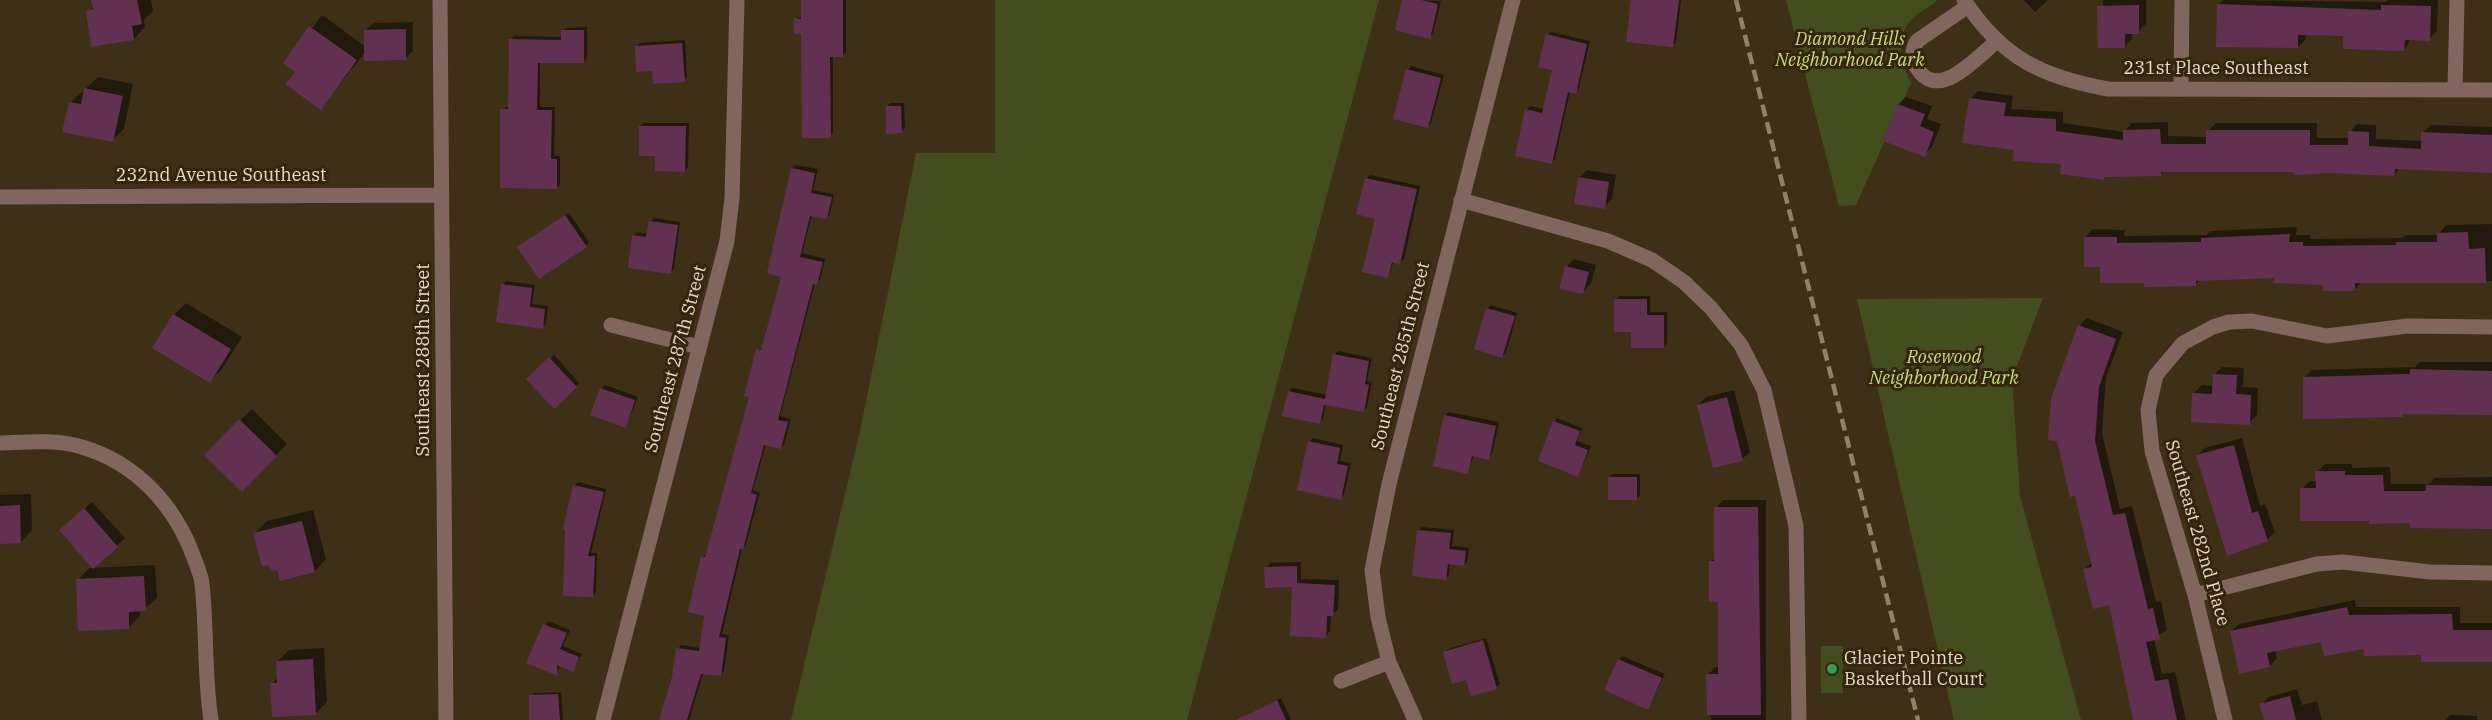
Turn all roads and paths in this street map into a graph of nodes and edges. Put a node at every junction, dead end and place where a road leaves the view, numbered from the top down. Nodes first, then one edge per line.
1 (440, 0) edge
2 (737, 0) edge
3 (1512, 0) edge
4 (2182, 0) edge
5 (2457, 0) edge
6 (1966, 3) edge
7 (1997, 41) junction
8 (2181, 88) junction
9 (2455, 90) junction
10 (2492, 90) edge
11 (442, 195) junction
12 (0, 197) edge
13 (1461, 200) junction
14 (611, 325) dead end
15 (2492, 327) edge
16 (699, 347) junction
17 (0, 443) edge
18 (2492, 573) edge
19 (2195, 595) junction
20 (1389, 662) junction
21 (1341, 681) dead end
22 (211, 720) edge
23 (446, 720) edge
24 (603, 720) edge
25 (1415, 720) edge
26 (1799, 720) edge
27 (2225, 720) edge

1 - 11 street, Southeast 288th Street
2 - 16 street, Southeast 287th Street
3 - 13 street, Southeast 285th Street
4 - 8 street
5 - 9 street
6 - 7 street, 231st Place Southeast
6 - 7 street
7 - 8 street, 231st Place Southeast
8 - 9 street, 231st Place Southeast
9 - 10 street, 231st Place Southeast
11 - 12 street, 232nd Avenue Southeast
11 - 23 street, Southeast 288th Street
13 - 20 street, Southeast 285th Street
13 - 26 street
14 - 16 street
15 - 19 street, Southeast 282nd Place
16 - 24 street, Southeast 287th Street
17 - 22 street
18 - 19 street
19 - 27 street, Southeast 282nd Place
20 - 21 street
20 - 25 street, Southeast 285th Street

